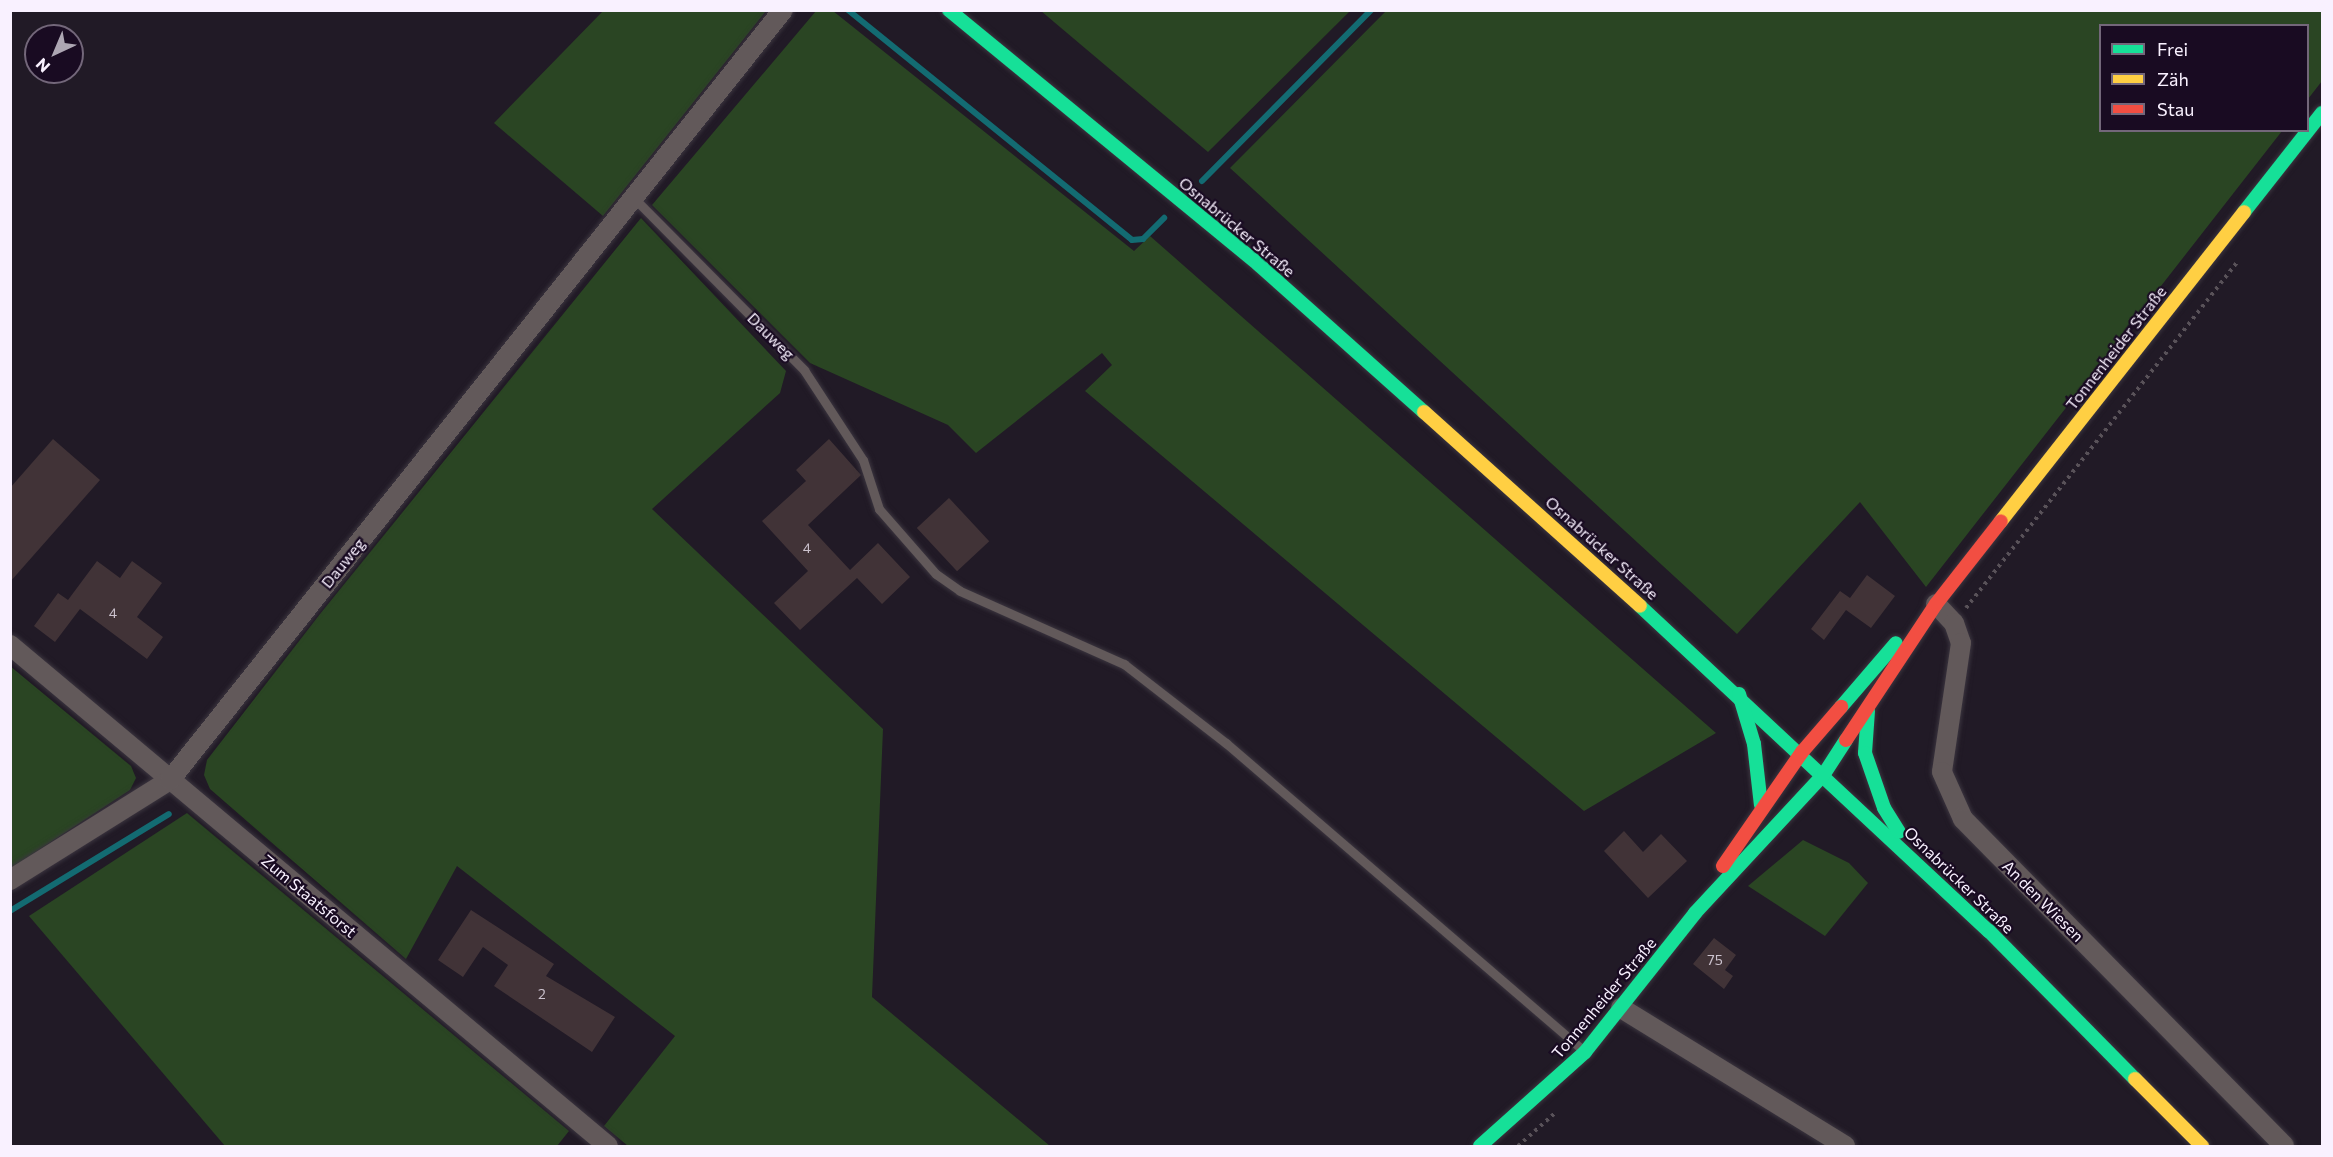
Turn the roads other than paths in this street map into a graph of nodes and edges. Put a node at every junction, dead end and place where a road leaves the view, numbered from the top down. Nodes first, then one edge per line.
1 (783, 10) edge
2 (949, 10) edge
3 (2322, 113) edge
4 (2309, 130) edge
5 (2307, 132) edge
6 (634, 198) junction
7 (1936, 604) junction
8 (10, 645) edge
9 (1738, 693) junction
10 (1868, 711) junction
11 (1802, 752) junction
12 (1824, 774) junction
13 (170, 780) junction
14 (1761, 805) junction
15 (1917, 861) junction
16 (10, 880) edge
17 (1695, 913) junction
18 (1621, 1008) junction
19 (1585, 1052) junction
20 (608, 1146) edge
21 (1480, 1146) edge
22 (1845, 1146) edge
23 (2202, 1146) edge
24 (2284, 1146) edge

1 - 6 street, Dauweg
2 - 9 main road, Osnabrücker Straße
3 - 4 main road, Tonnenheider Straße
5 - 7 main road, Tonnenheider Straße
6 - 13 street, Dauweg
6 - 19 lane, Dauweg
7 - 10 main road, Tonnenheider Straße
7 - 11 main road, Tonnenheider Straße
7 - 24 street, An den Wiesen
8 - 13 street, Zum Staatsforst
9 - 11 main road, Osnabrücker Straße
9 - 14 main road
10 - 12 main road, Tonnenheider Straße
10 - 15 main road, Tonnenheider Straße
11 - 12 main road, Osnabrücker Straße
11 - 14 main road, Tonnenheider Straße
12 - 15 main road, Osnabrücker Straße
12 - 17 main road, Tonnenheider Straße
13 - 16 street, Dauweg
13 - 20 street, Zum Staatsforst
14 - 17 main road, Tonnenheider Straße
15 - 23 main road, Osnabrücker Straße
17 - 18 main road, Tonnenheider Straße
18 - 19 main road, Tonnenheider Straße
18 - 22 street
19 - 21 main road, Tonnenheider Straße

